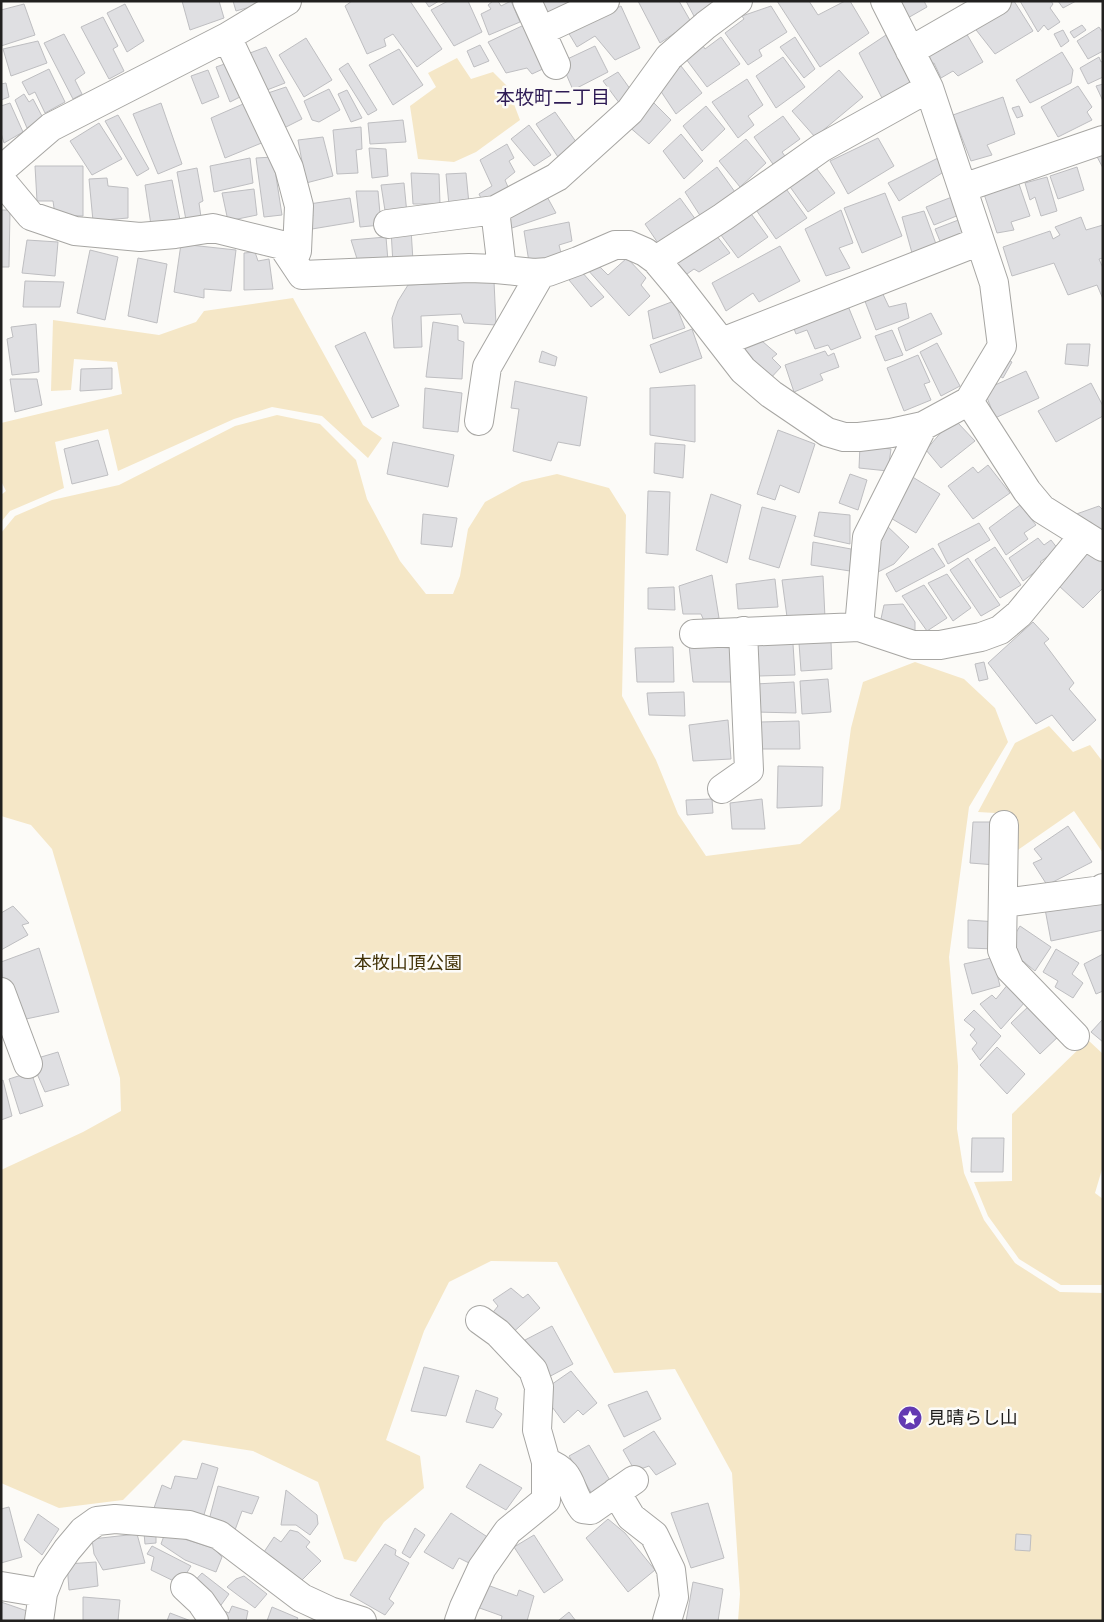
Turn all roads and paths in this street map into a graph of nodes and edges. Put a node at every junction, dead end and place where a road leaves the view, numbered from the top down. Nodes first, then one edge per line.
1 (287, 1) edge
2 (527, 1) edge
3 (605, 1) edge
4 (738, 1) edge
5 (885, 1) edge
6 (997, 1) edge
7 (541, 31) junction
8 (227, 37) junction
9 (910, 51) junction
10 (556, 65) dead end
11 (929, 88) junction
12 (1103, 140) edge
13 (1, 170) edge
14 (1, 180) edge
15 (963, 188) junction
16 (495, 210) junction
17 (388, 224) dead end
18 (980, 240) junction
19 (656, 260) junction
20 (298, 268) junction
21 (502, 269) junction
22 (541, 272) junction
23 (722, 342) junction
24 (970, 401) junction
25 (479, 421) dead end
26 (923, 426) junction
27 (1093, 541) edge
28 (859, 627) junction
29 (743, 631) junction
30 (694, 634) dead end
31 (722, 789) dead end
32 (1004, 825) dead end
33 (1103, 888) edge
34 (1003, 903) junction
35 (1, 992) edge
36 (1075, 1036) dead end
37 (28, 1064) dead end
38 (480, 1320) dead end
39 (546, 1462) junction
40 (1, 1586) edge
41 (185, 1587) dead end
42 (43, 1593) junction
43 (39, 1621) edge
44 (214, 1621) edge
45 (362, 1621) edge
46 (460, 1621) edge
47 (667, 1621) edge

1 - 8 street
2 - 7 street
3 - 7 street
4 - 16 street
5 - 9 street
6 - 9 street
7 - 10 street
8 - 13 street
8 - 20 street
9 - 11 street
11 - 15 street
11 - 19 street
12 - 15 street
14 - 20 street
15 - 18 street
16 - 17 street
16 - 21 street
18 - 23 street
18 - 24 street
19 - 22 street
19 - 23 street
20 - 21 street
21 - 22 street
22 - 25 street
23 - 26 street
24 - 26 street
24 - 27 street
26 - 28 street
27 - 28 street
28 - 29 street
29 - 30 street
29 - 31 street
32 - 34 street
33 - 34 street
34 - 36 street
35 - 37 street
38 - 39 street
39 - 46 street
39 - 47 street
40 - 42 street
41 - 44 street
42 - 43 street
42 - 45 street

